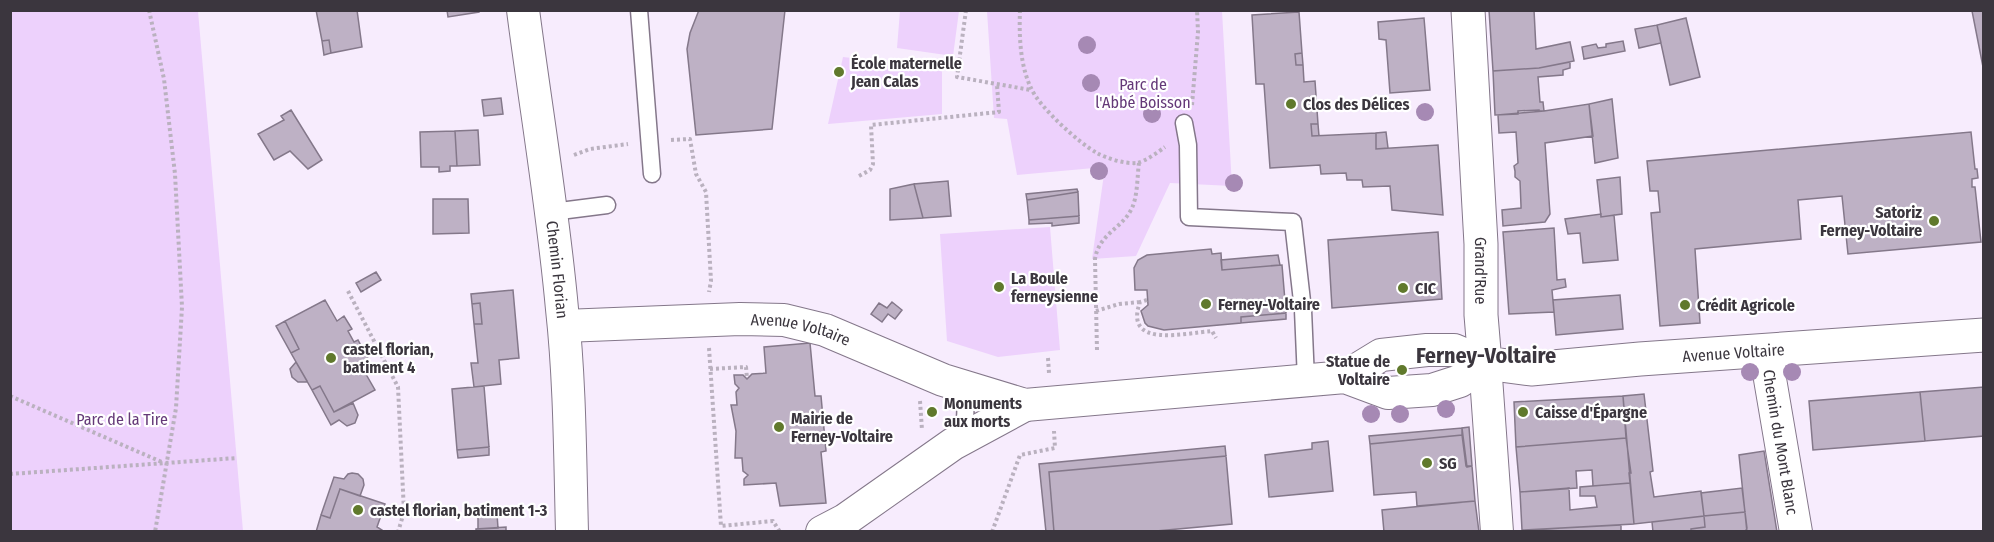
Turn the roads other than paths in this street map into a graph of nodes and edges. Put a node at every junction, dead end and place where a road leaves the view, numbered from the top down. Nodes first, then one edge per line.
1 (522, 10) edge
2 (639, 10) edge
3 (1468, 10) edge
4 (1184, 123) road end
5 (652, 174) dead end
6 (607, 206) dead end
7 (552, 212) junction
8 (564, 326) junction
9 (1983, 335) edge
10 (1769, 351) junction
11 (1485, 363) junction
12 (942, 380) junction
13 (1306, 380) junction
14 (1038, 404) junction
15 (953, 444) junction
16 (572, 531) edge
17 (822, 531) edge
18 (1497, 531) edge
19 (1796, 531) edge

1 - 7 street, Chemin Florian
2 - 5 lane
3 - 11 main road, Grand'Rue
4 - 13 lane
6 - 7 lane
7 - 8 street, Chemin Florian
8 - 12 street, Avenue Voltaire
8 - 16 street, Chemin Florian
9 - 10 main road, Avenue Voltaire
10 - 11 main road, Avenue Voltaire
10 - 19 street, Chemin du Mont Blanc
11 - 13 street, Avenue Voltaire
11 - 18 street, Grand'Rue
12 - 14 street, Avenue Voltaire
12 - 15 lane
13 - 14 street, Avenue Voltaire
14 - 15 street, Avenue Voltaire
15 - 17 street, Avenue Voltaire

